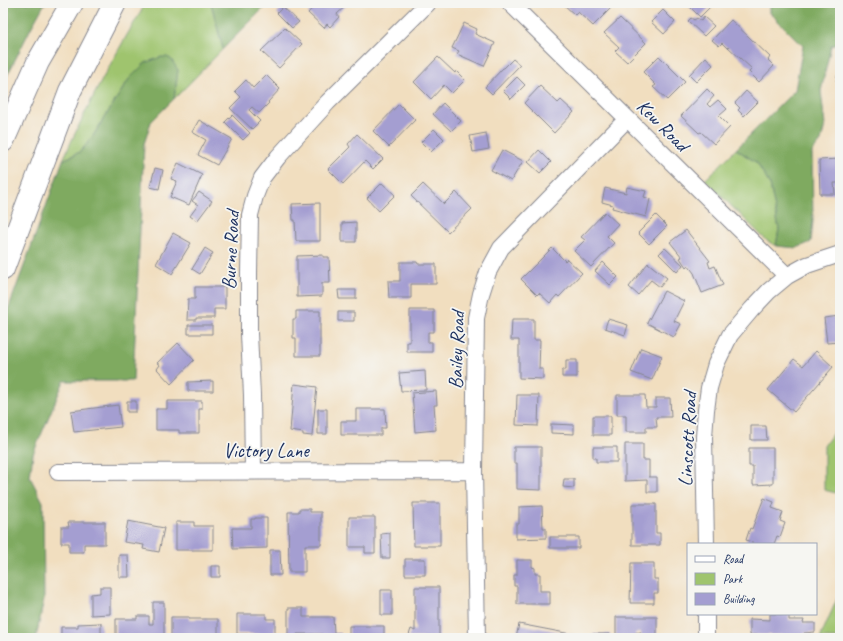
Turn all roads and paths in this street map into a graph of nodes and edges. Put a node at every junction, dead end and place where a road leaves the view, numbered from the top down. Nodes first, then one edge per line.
1 (72, 3) edge
2 (115, 3) edge
3 (428, 3) edge
4 (510, 3) edge
5 (627, 118) junction
6 (3, 141) edge
7 (840, 254) edge
8 (3, 269) edge
9 (786, 276) junction
10 (253, 471) junction
11 (474, 471) junction
12 (58, 472) dead end
13 (706, 543) edge
14 (706, 615) edge
15 (476, 638) edge
16 (706, 638) edge

1 - 6 highway
2 - 8 highway
3 - 10 street, Burne Road
4 - 5 street, Kew Road
5 - 9 street, Kew Road
5 - 11 street, Bailey Road
7 - 9 street, Linscott Road
9 - 13 street, Linscott Road
10 - 11 street, Victory Lane
10 - 12 street, Victory Lane
11 - 15 street, Bailey Road
14 - 16 street

